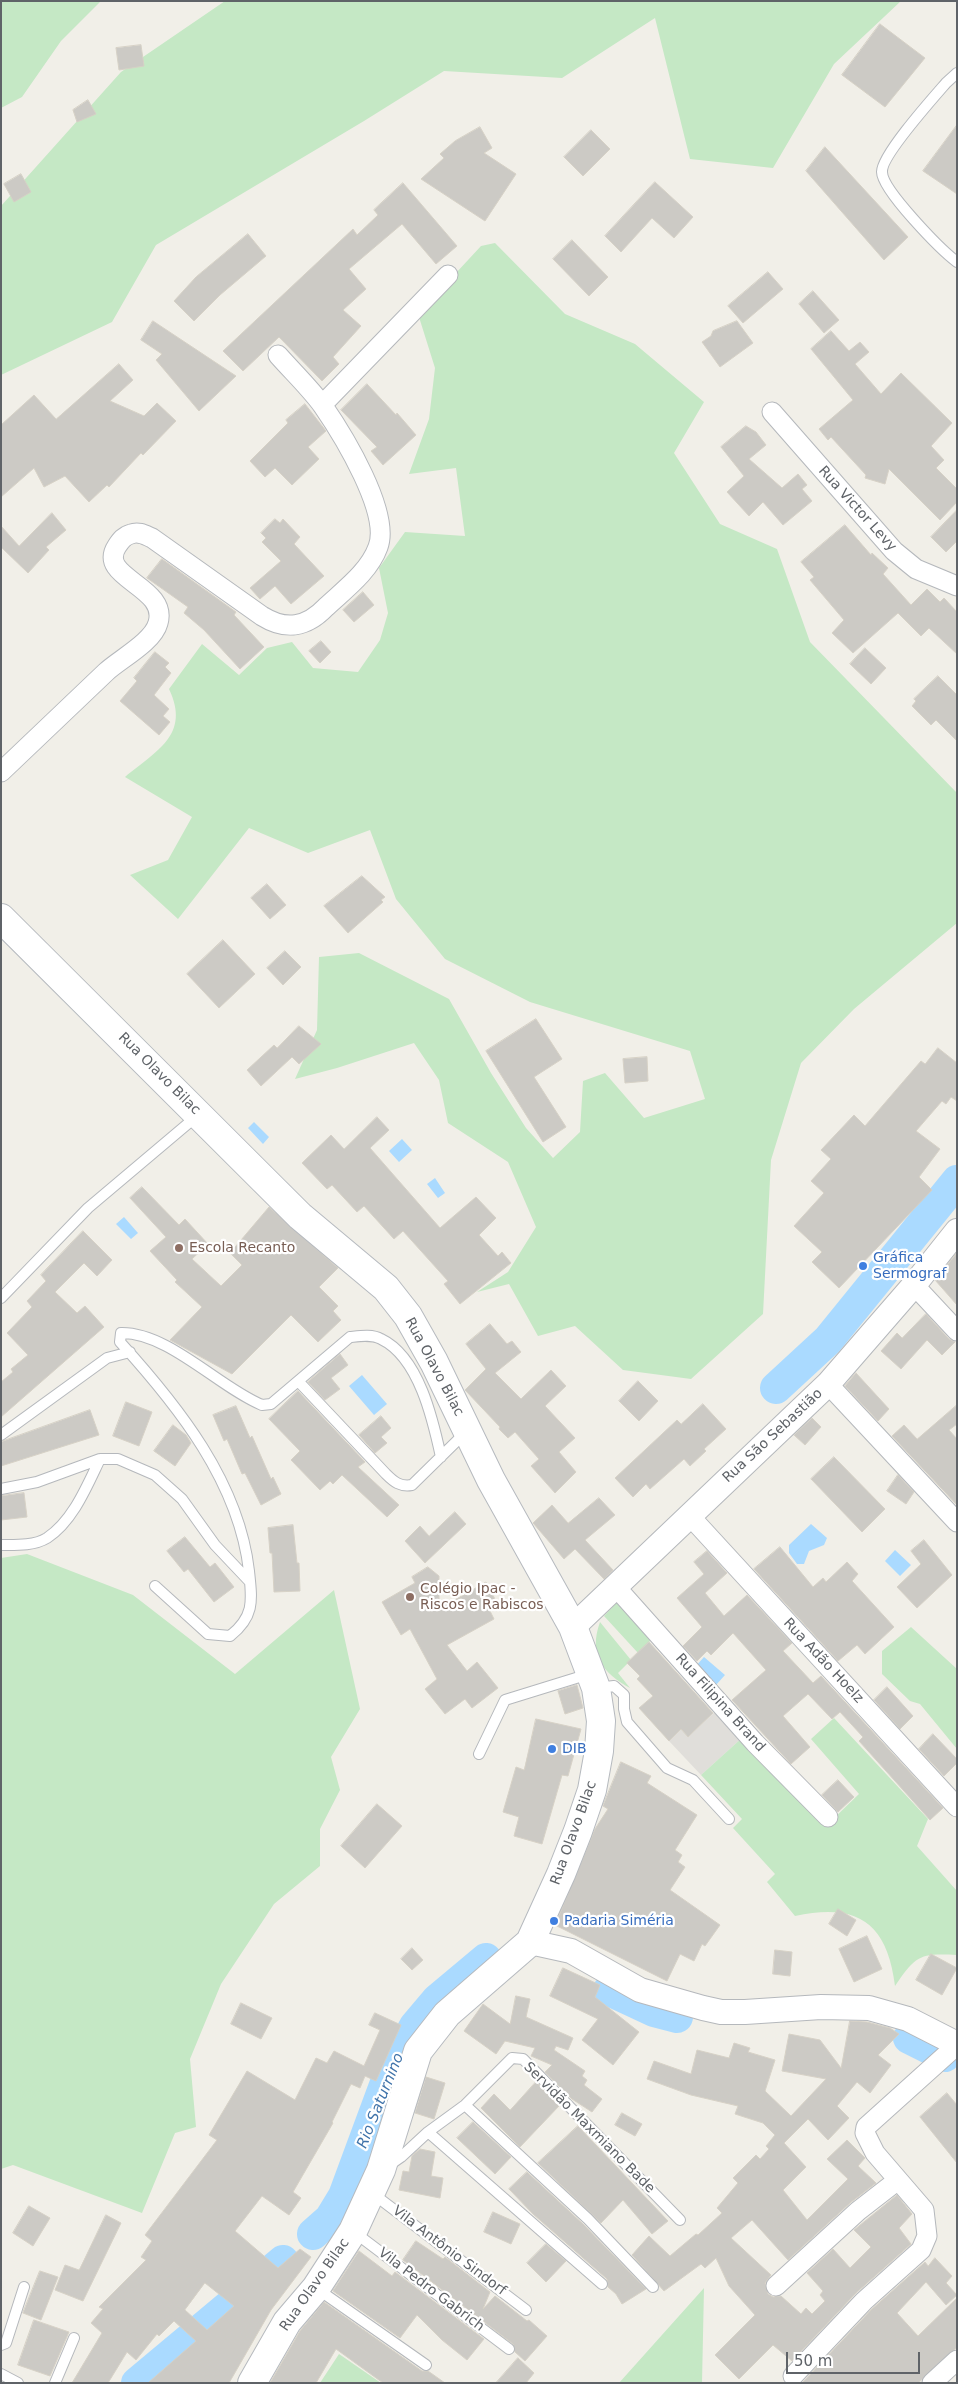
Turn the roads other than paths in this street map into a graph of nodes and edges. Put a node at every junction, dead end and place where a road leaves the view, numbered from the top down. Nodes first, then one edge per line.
1 (957, 73) edge
2 (957, 262) edge
3 (448, 275) dead end
4 (278, 354) dead end
5 (322, 405) junction
6 (772, 412) dead end
7 (957, 586) edge
8 (1, 772) edge
9 (1, 918) edge
10 (200, 1114) junction
11 (957, 1231) edge
12 (914, 1285) junction
13 (1, 1298) edge
14 (957, 1331) edge
15 (130, 1352) junction
16 (299, 1382) junction
17 (828, 1384) junction
18 (467, 1432) junction
19 (1, 1434) edge
20 (441, 1458) junction
21 (100, 1459) junction
22 (1, 1489) edge
23 (689, 1515) junction
24 (957, 1522) edge
25 (1, 1545) edge
26 (250, 1582) junction
27 (155, 1586) dead end
28 (616, 1586) junction
29 (573, 1627) junction
30 (594, 1680) junction
31 (479, 1754) dead end
32 (957, 1807) edge
33 (828, 1817) dead end
34 (730, 1819) dead end
35 (530, 1942) junction
36 (950, 2050) edge
37 (465, 2104) junction
38 (428, 2132) junction
39 (898, 2180) junction
40 (376, 2181) junction
41 (680, 2220) dead end
42 (353, 2231) junction
43 (602, 2284) dead end
44 (776, 2286) dead end
45 (24, 2287) dead end
46 (316, 2288) junction
47 (654, 2288) dead end
48 (526, 2310) dead end
49 (74, 2338) dead end
50 (1, 2345) edge
51 (509, 2349) dead end
52 (957, 2360) edge
53 (426, 2365) dead end
54 (1, 2374) edge
55 (793, 2376) dead end
56 (18, 2383) edge
57 (55, 2383) edge
58 (252, 2383) edge
59 (932, 2383) edge

1 - 2 lane
3 - 5 street
4 - 5 street
5 - 8 street
6 - 7 street, Rua Victor Levy
9 - 10 main road, Rua Olavo Bilac
10 - 13 lane
10 - 18 main road, Rua Olavo Bilac
11 - 12 street, Rua São Sebastião
12 - 14 street
12 - 17 street, Rua São Sebastião
15 - 16 lane
15 - 19 lane
15 - 26 lane
16 - 20 lane
16 - 20 lane
17 - 23 street, Rua São Sebastião
17 - 24 street
18 - 20 lane
18 - 29 main road, Rua Olavo Bilac
21 - 22 lane
21 - 25 lane
21 - 26 lane
23 - 28 street, Rua São Sebastião
23 - 32 street, Rua Adão Hoelz
26 - 27 lane
28 - 29 street, Rua São Sebastião
28 - 33 street, Rua Filipina Brand
29 - 30 main road, Rua Olavo Bilac
30 - 31 lane
30 - 34 lane
30 - 35 main road, Rua Olavo Bilac
35 - 36 street
35 - 40 main road, Rua Olavo Bilac
36 - 39 street
37 - 38 lane, Servidão Maxmiano Bade
37 - 41 lane, Servidão Maxmiano Bade
37 - 47 lane
38 - 40 lane, Servidão Maxmiano Bade
38 - 43 lane
39 - 44 street
39 - 55 street
40 - 42 main road, Rua Olavo Bilac
40 - 48 lane, Vila Antônio Sindorf
42 - 46 main road, Rua Olavo Bilac
42 - 51 lane, Vila Pedro Gabrich
45 - 50 lane
46 - 53 lane
46 - 58 main road, Rua Olavo Bilac
49 - 57 lane
52 - 59 street
54 - 56 lane

